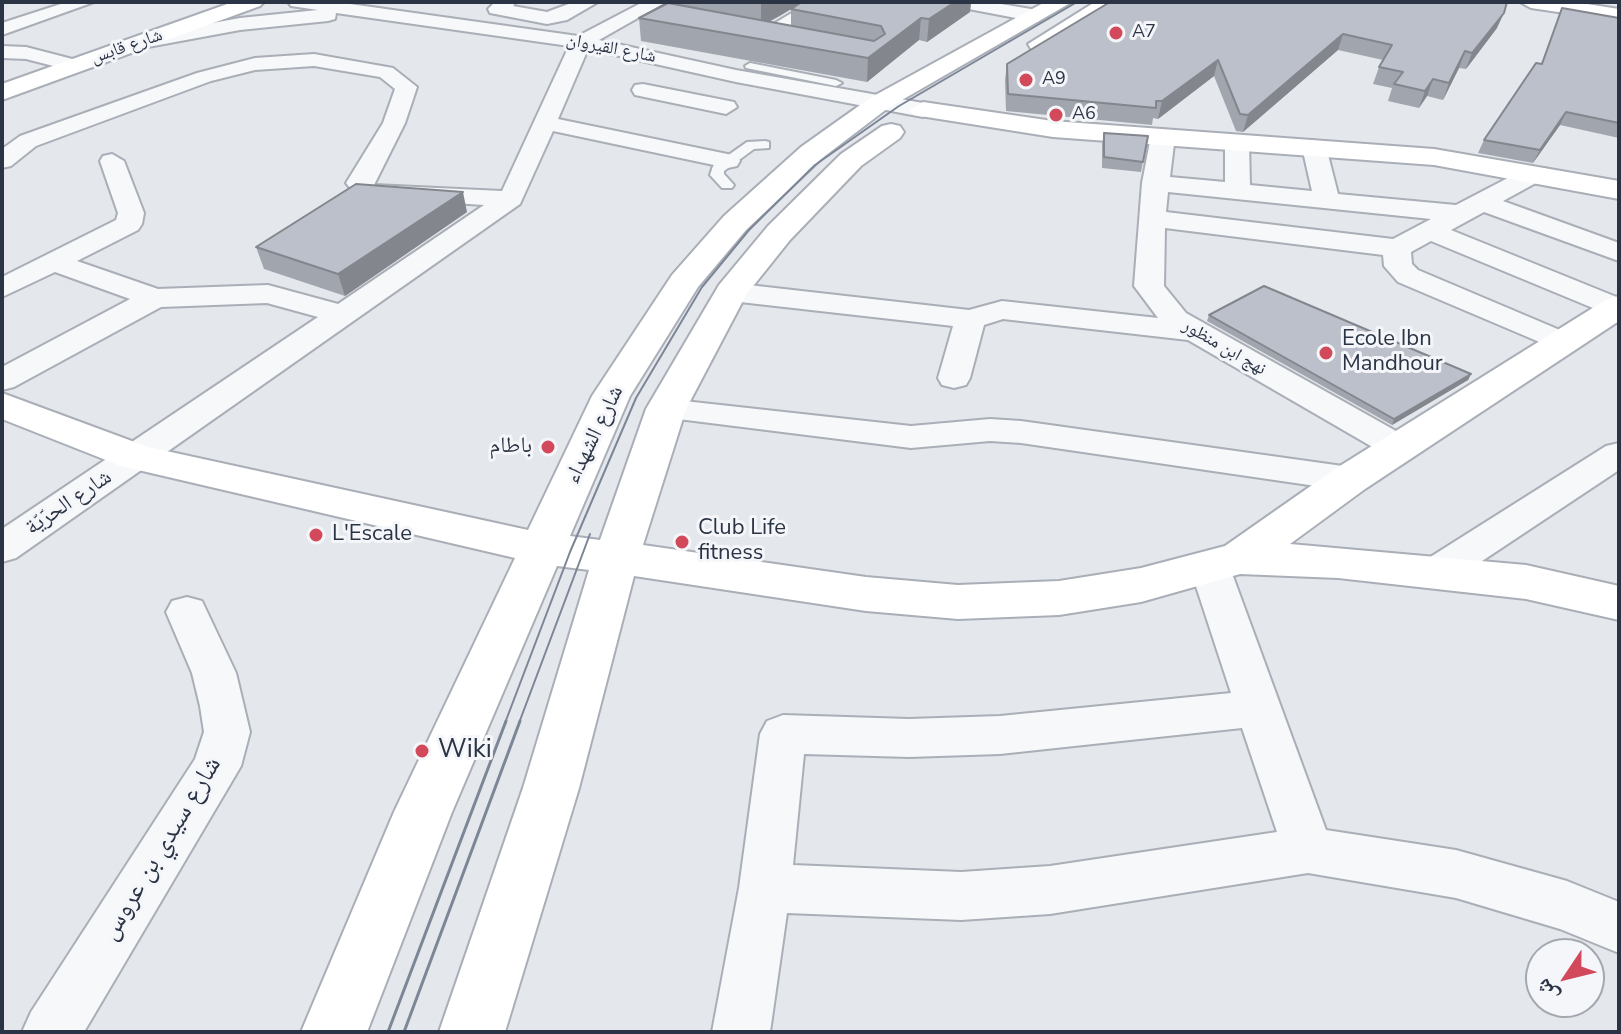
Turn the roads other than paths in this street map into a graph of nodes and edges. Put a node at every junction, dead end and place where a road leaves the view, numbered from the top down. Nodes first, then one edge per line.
1 (85, 2) edge
2 (253, 2) edge
3 (297, 2) edge
4 (458, 2) edge
5 (507, 2) edge
6 (589, 2) edge
7 (823, 2) edge
8 (958, 2) edge
9 (1110, 2) edge
10 (1531, 2) edge
11 (1595, 7) edge
12 (645, 8) edge
13 (1049, 9) edge
14 (378, 13) junction
15 (1619, 15) edge
16 (419, 19) junction
17 (2, 29) edge
18 (497, 30) junction
19 (148, 41) junction
20 (796, 41) edge
21 (581, 42) junction
22 (4, 53) edge
23 (754, 53) junction
24 (73, 65) junction
25 (836, 83) edge
26 (560, 89) junction
27 (643, 90) dead end
28 (2, 92) edge
29 (699, 102) junction
30 (879, 103) junction
31 (726, 107) dead end
32 (923, 110) junction
33 (546, 123) junction
34 (1163, 136) junction
35 (2, 137) edge
36 (28, 141) junction
37 (1237, 142) junction
38 (765, 145) dead end
39 (1314, 147) junction
40 (2, 161) edge
41 (112, 161) dead end
42 (728, 173) joint
43 (1536, 173) junction
44 (1155, 183) junction
45 (1619, 190) edge
46 (1238, 191) junction
47 (511, 199) junction
48 (1327, 200) junction
49 (1472, 208) junction
50 (1152, 218) junction
51 (1431, 231) junction
52 (1397, 248) junction
53 (1619, 253) edge
54 (55, 263) junction
55 (2, 288) edge
56 (731, 292) junction
57 (155, 298) junction
58 (1618, 306) edge
59 (346, 315) junction
60 (970, 319) junction
61 (1196, 332) junction
62 (1563, 343) junction
63 (954, 378) dead end
64 (2, 380) edge
65 (2, 405) edge
66 (666, 409) junction
67 (1400, 448) junction
68 (1619, 454) edge
69 (136, 457) junction
70 (1350, 479) junction
71 (2, 548) edge
72 (542, 548) junction
73 (616, 558) junction
74 (1225, 563) junction
75 (1438, 571) junction
76 (1619, 603) edge
77 (187, 612) dead end
78 (1258, 708) junction
79 (1308, 850) junction
80 (765, 888) junction
81 (1619, 928) edge
82 (51, 1032) edge
83 (334, 1032) edge
84 (472, 1032) edge
85 (741, 1032) edge

1 - 17 street
2 - 19 main road, شارع قابس
3 - 14 street, شارع القيروان
4 - 16 street
5 - 6 street
7 - 23 street
8 - 13 street
9 - 32 main road
10 - 11 main road
11 - 15 main road
12 - 21 street
13 - 30 main road, شارع الشهداء
14 - 16 street, شارع القيروان
14 - 19 street
16 - 18 street, شارع القيروان
18 - 21 street, شارع القيروان
18 - 26 street
19 - 24 main road, شارع قابس
20 - 23 street
21 - 23 street, شارع القيروان
21 - 26 street
22 - 24 street
23 - 25 lane
23 - 29 street
23 - 30 street, شارع القيروان
24 - 28 main road, شارع قابس
26 - 33 street
27 - 29 street
29 - 31 street
30 - 32 street, شارع القيروان
30 - 72 main road, شارع الشهداء
32 - 34 main road
32 - 56 main road
33 - 42 street
33 - 47 street
34 - 37 main road
34 - 44 street, نهج ابن منظور
35 - 36 street
36 - 40 street
36 - 47 street
37 - 39 main road
37 - 46 street
38 - 42 lane
39 - 43 main road
39 - 48 street
41 - 54 street
43 - 45 main road
43 - 49 street
44 - 46 street
44 - 50 street, نهج ابن منظور
46 - 48 street
47 - 59 street, شارع الحرّيّة
48 - 49 street
49 - 51 street
49 - 53 street
50 - 52 street
50 - 61 street, نهج ابن منظور
51 - 52 street
51 - 58 street
52 - 62 street
54 - 55 street
54 - 57 street
56 - 60 street
56 - 66 main road
57 - 59 street
57 - 64 street
58 - 62 main road
59 - 69 street, شارع الحرّيّة
60 - 61 street
60 - 63 street
61 - 67 street, نهج ابن منظور
62 - 67 main road
65 - 69 main road
66 - 70 street
66 - 73 main road
67 - 70 main road
68 - 75 street
69 - 71 street, شارع الحرّيّة
69 - 72 main road
70 - 74 main road
72 - 73 main road
72 - 83 main road, شارع الشهداء
73 - 74 main road
73 - 84 main road
74 - 75 main road
74 - 78 street
75 - 76 main road
77 - 82 street, شارع سيدي بن عروس
78 - 79 street
78 - 80 street
79 - 80 street
79 - 81 street
80 - 85 street

